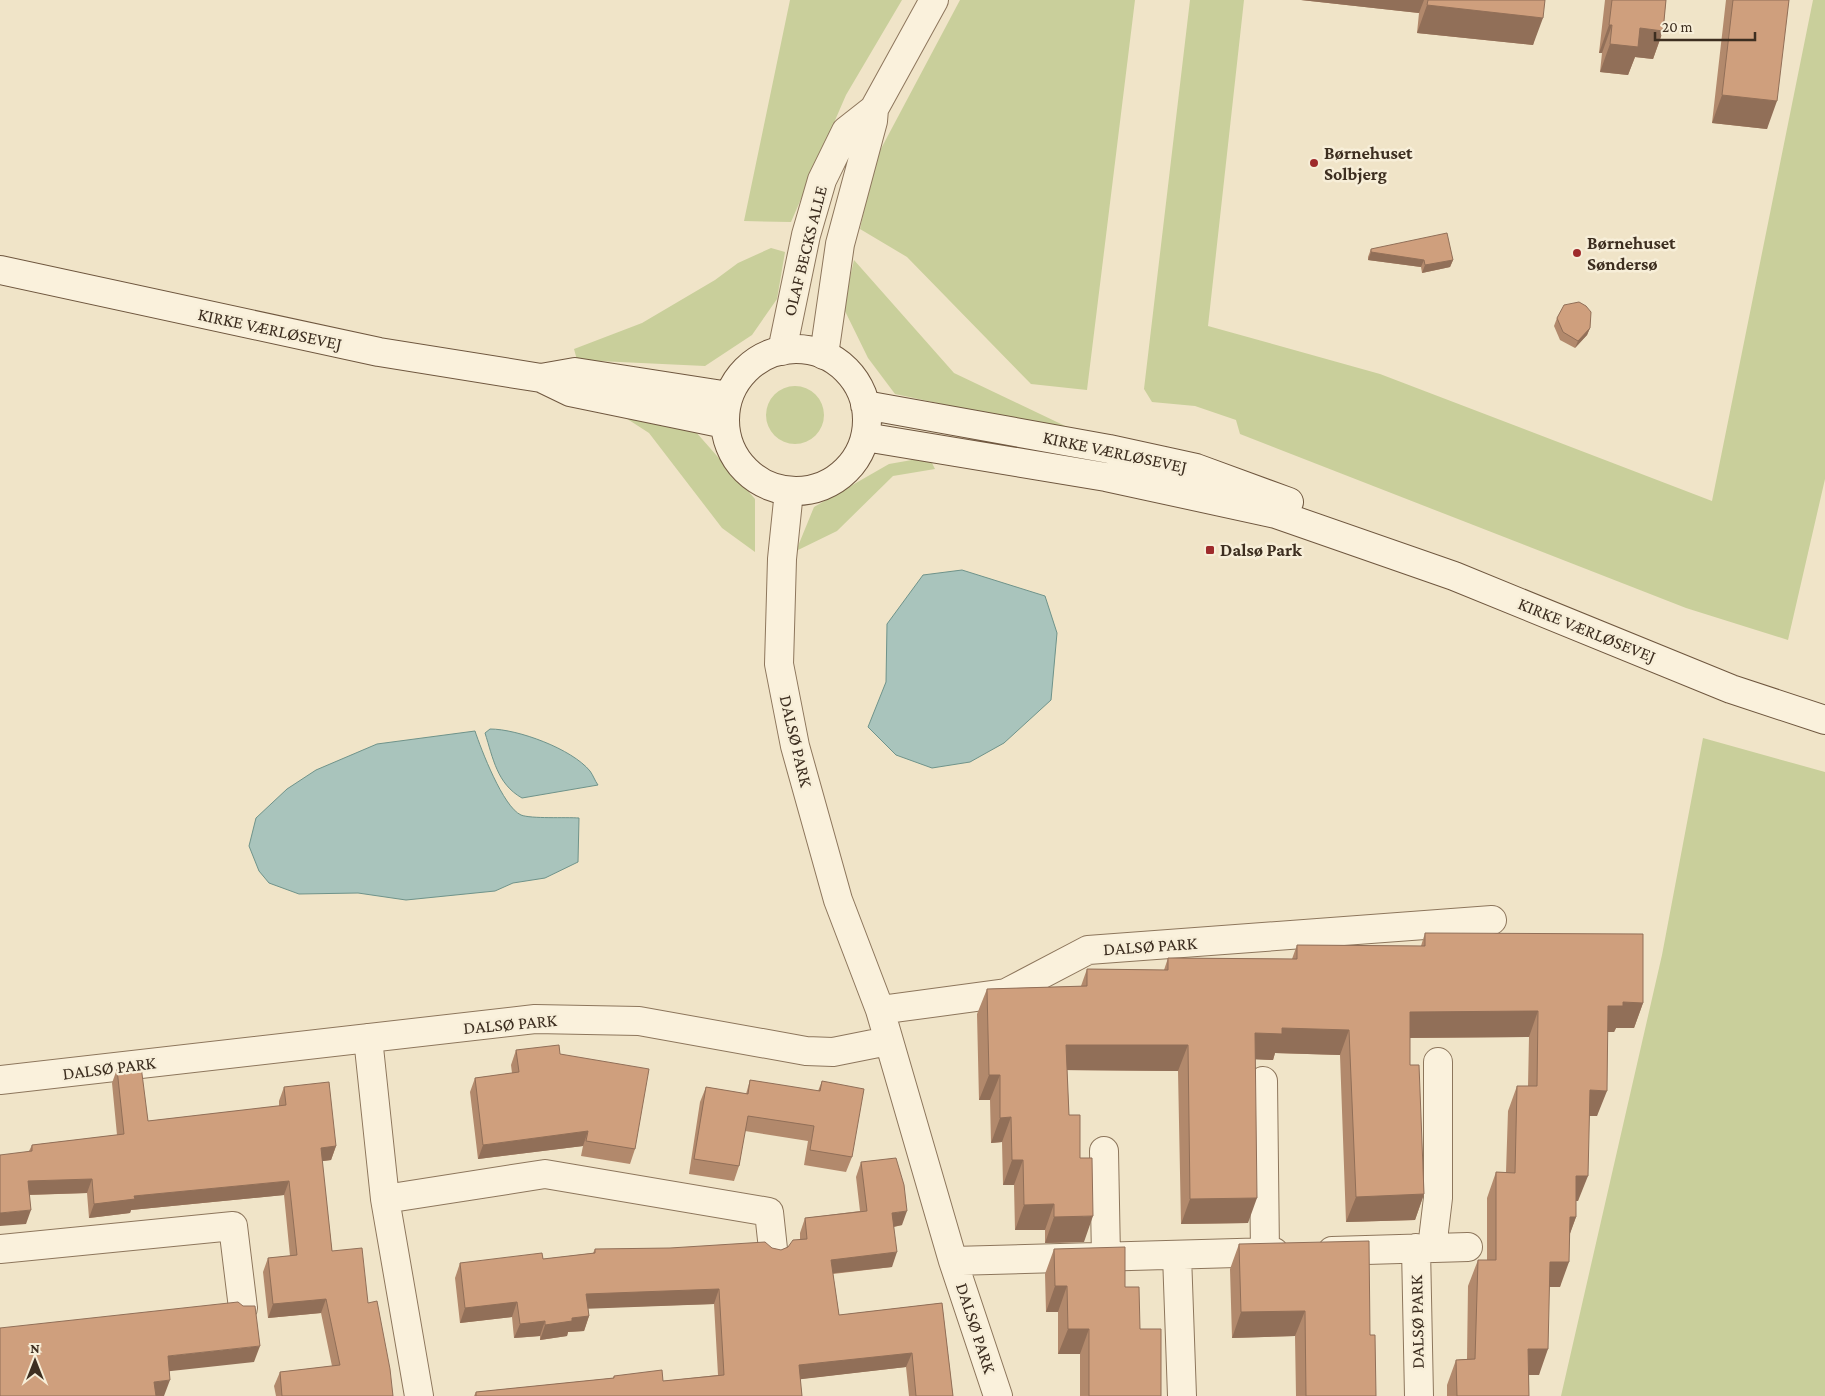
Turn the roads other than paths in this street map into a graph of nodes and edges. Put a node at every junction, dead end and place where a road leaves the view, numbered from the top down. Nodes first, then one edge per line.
1 (934, 0) edge
2 (874, 109) junction
3 (0, 270) edge
4 (782, 351) junction
5 (824, 355) junction
6 (541, 378) junction
7 (729, 396) junction
8 (865, 405) junction
9 (725, 424) junction
10 (865, 437) junction
11 (789, 491) junction
12 (1349, 540) junction
13 (1825, 720) edge
14 (1492, 920) dead end
15 (880, 1010) junction
16 (368, 1038) junction
17 (888, 1041) junction
18 (1438, 1062) dead end
19 (0, 1080) edge
20 (1264, 1081) dead end
21 (1104, 1151) dead end
22 (385, 1199) junction
23 (1468, 1247) dead end
24 (1424, 1248) junction
25 (773, 1249) edge
26 (0, 1250) edge
27 (1265, 1253) junction
28 (1177, 1255) junction
29 (1106, 1257) junction
30 (953, 1261) junction
31 (243, 1308) edge
32 (419, 1396) edge
33 (998, 1396) edge
34 (1182, 1396) edge
35 (1419, 1396) edge

1 - 2 street, OLAF BECKS ALLE
2 - 4 street, OLAF BECKS ALLE
2 - 5 street, OLAF BECKS ALLE
3 - 6 street, KIRKE VÆRLØSEVEJ
4 - 5 street
4 - 7 street
5 - 8 street
6 - 7 street, KIRKE VÆRLØSEVEJ
6 - 9 street, KIRKE VÆRLØSEVEJ
7 - 9 street
8 - 10 street
8 - 12 street, KIRKE VÆRLØSEVEJ
9 - 11 street
10 - 11 street
10 - 12 street, KIRKE VÆRLØSEVEJ
11 - 15 street, DALSØ PARK
12 - 13 street, KIRKE VÆRLØSEVEJ
14 - 15 street, DALSØ PARK
15 - 17 street, DALSØ PARK
16 - 17 street, DALSØ PARK
16 - 19 street, DALSØ PARK
16 - 22 street
17 - 30 street, DALSØ PARK
18 - 24 street, DALSØ PARK
20 - 27 street
21 - 29 street
22 - 25 street
22 - 32 street
23 - 24 street, DALSØ PARK
24 - 27 street, DALSØ PARK
24 - 35 street, DALSØ PARK
26 - 31 street
27 - 28 street, DALSØ PARK
28 - 29 street, DALSØ PARK
28 - 34 street
29 - 30 street, DALSØ PARK
30 - 33 street, DALSØ PARK

